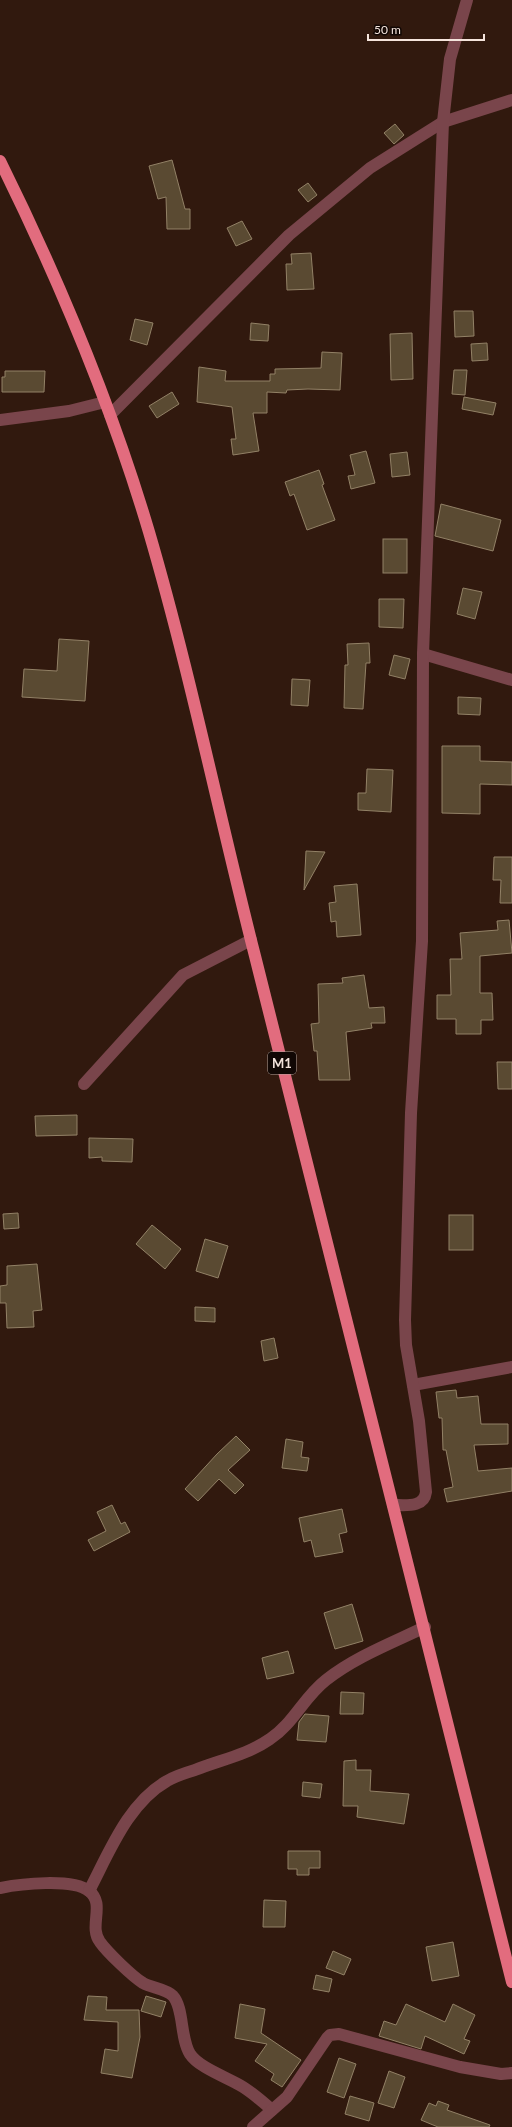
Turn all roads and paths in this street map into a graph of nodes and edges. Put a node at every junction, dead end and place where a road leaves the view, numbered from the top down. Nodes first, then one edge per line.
1 (467, 0) edge
2 (512, 100) edge
3 (443, 122) junction
4 (0, 161) edge
5 (105, 402) junction
6 (110, 415) junction
7 (0, 420) edge
8 (423, 654) junction
9 (512, 680) edge
10 (251, 940) junction
11 (84, 1084) dead end
12 (512, 1367) edge
13 (413, 1385) junction
14 (393, 1505) junction
15 (425, 1627) junction
16 (0, 1888) edge
17 (90, 1891) junction
18 (512, 1982) edge
19 (512, 2072) edge
20 (272, 2110) junction
21 (253, 2127) edge

1 - 3 street
2 - 3 street
3 - 6 street
3 - 8 street
4 - 5 highway, M1
5 - 6 highway, M1
5 - 7 street
6 - 10 highway, M1
8 - 9 street
8 - 13 street
10 - 11 street
10 - 14 highway, M1
12 - 13 street
13 - 14 street
14 - 15 highway, M1
15 - 17 street
15 - 18 highway, M1
16 - 17 street
17 - 20 street
19 - 20 street
20 - 21 street

